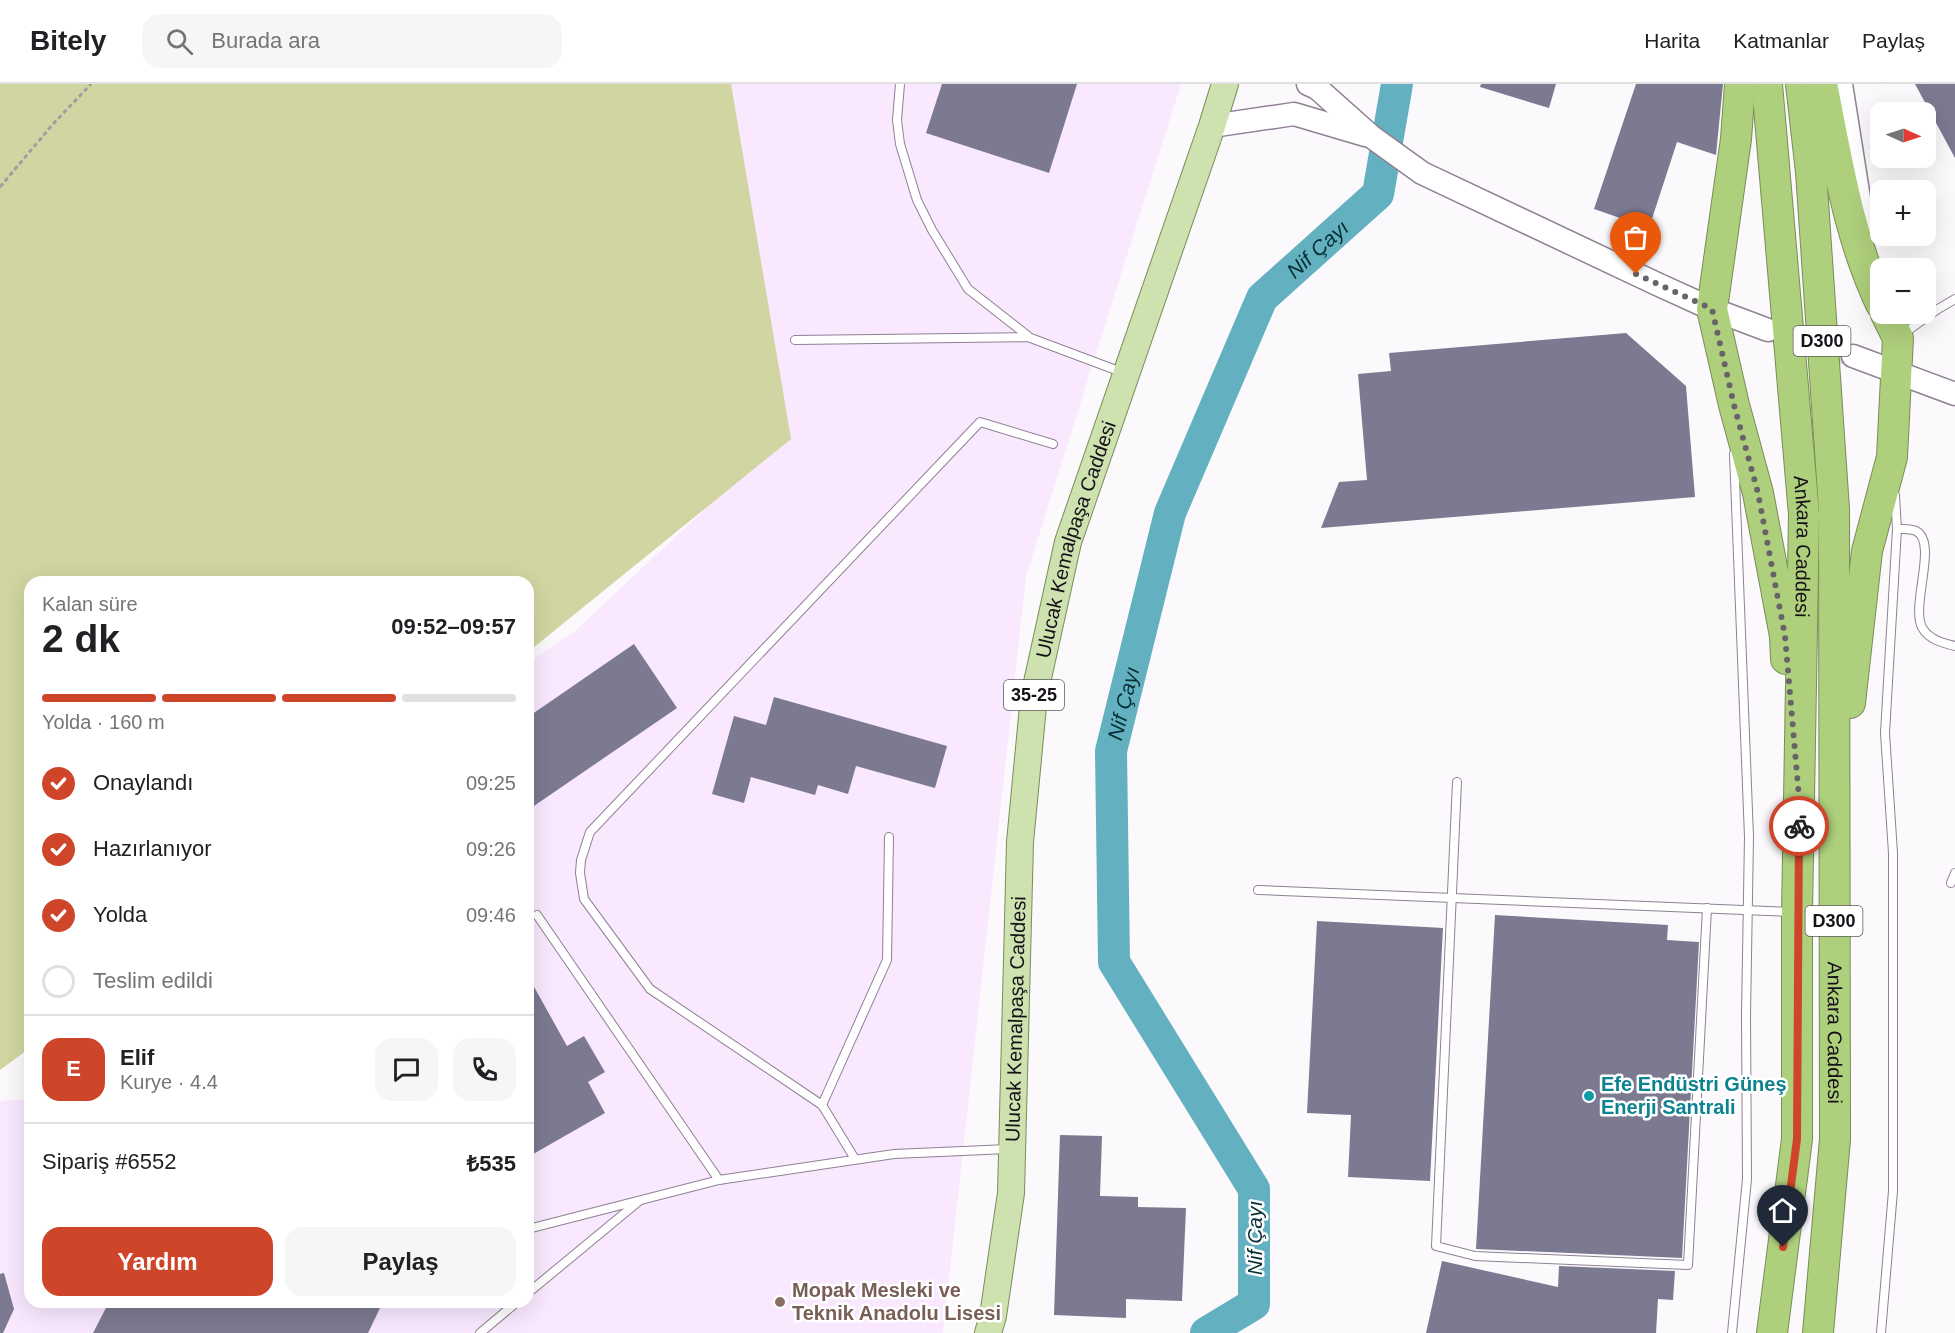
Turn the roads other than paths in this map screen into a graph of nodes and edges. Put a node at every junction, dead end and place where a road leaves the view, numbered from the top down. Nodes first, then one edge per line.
1 (900, 84) edge
2 (1225, 84) edge
3 (1308, 84) edge
4 (1740, 84) edge
5 (1767, 84) edge
6 (1801, 84) edge
7 (1821, 84) edge
8 (1844, 84) edge
9 (1212, 126) junction
10 (1372, 138) junction
11 (1871, 258) edge
12 (1870, 276) edge
13 (1955, 299) edge
14 (1712, 309) junction
15 (1892, 326) edge
16 (1768, 330) tunnel mouth
17 (1028, 337) junction
18 (795, 340) dead end
19 (1853, 356) tunnel mouth
20 (1896, 372) junction
21 (1126, 374) junction
22 (1955, 394) edge
23 (1734, 405) junction
24 (1053, 444) dead end
25 (1892, 457) junction
26 (1897, 529) junction
27 (1955, 646) edge
28 (1456, 782) dead end
29 (1800, 809) junction
30 (889, 837) dead end
31 (1834, 846) junction
32 (1955, 873) edge
33 (1951, 884) dead end
34 (1258, 890) dead end
35 (1451, 898) junction
36 (1707, 908) junction
37 (1747, 910) junction
38 (1797, 912) junction
39 (537, 915) dead end
40 (822, 1105) junction
41 (1012, 1149) junction
42 (855, 1160) junction
43 (719, 1180) junction
44 (641, 1200) junction
45 (534, 1227) edge
46 (534, 1288) edge
47 (510, 1308) edge
48 (480, 1333) edge
49 (988, 1333) edge
50 (1732, 1333) edge
51 (1772, 1333) edge
52 (1818, 1333) edge
53 (1881, 1333) edge

1 - 17 lane
2 - 9 main road, Ulucak Kemalpaşa Caddesi / 35-25
3 - 10 street
4 - 14 highway
5 - 29 highway, Ankara Caddesi / D300
6 - 31 highway, Ankara Caddesi / D300
7 - 12 highway
8 - 11 street
9 - 10 street
9 - 21 main road, Ulucak Kemalpaşa Caddesi / 35-25
10 - 14 street
13 - 15 lane
14 - 16 street
14 - 23 highway
15 - 20 highway
17 - 18 lane
17 - 21 lane
19 - 20 street
20 - 22 street
20 - 25 highway
21 - 41 main road, Ulucak Kemalpaşa Caddesi / 35-25
23 - 29 highway
23 - 37 lane
24 - 40 lane
25 - 26 lane
25 - 31 highway
26 - 27 lane
26 - 53 lane
28 - 35 lane
29 - 38 highway, Ankara Caddesi / D300
30 - 40 lane
31 - 52 highway, Ankara Caddesi / D300
32 - 33 lane
34 - 35 lane
35 - 36 lane
35 - 36 lane
36 - 37 lane
37 - 38 lane
37 - 50 lane
38 - 51 highway, Ankara Caddesi / D300
39 - 43 lane
40 - 42 lane
41 - 42 lane
41 - 49 main road, Ulucak Kemalpaşa Caddesi / 35-25
42 - 43 lane
43 - 44 lane
44 - 45 lane
44 - 46 lane
47 - 48 lane

